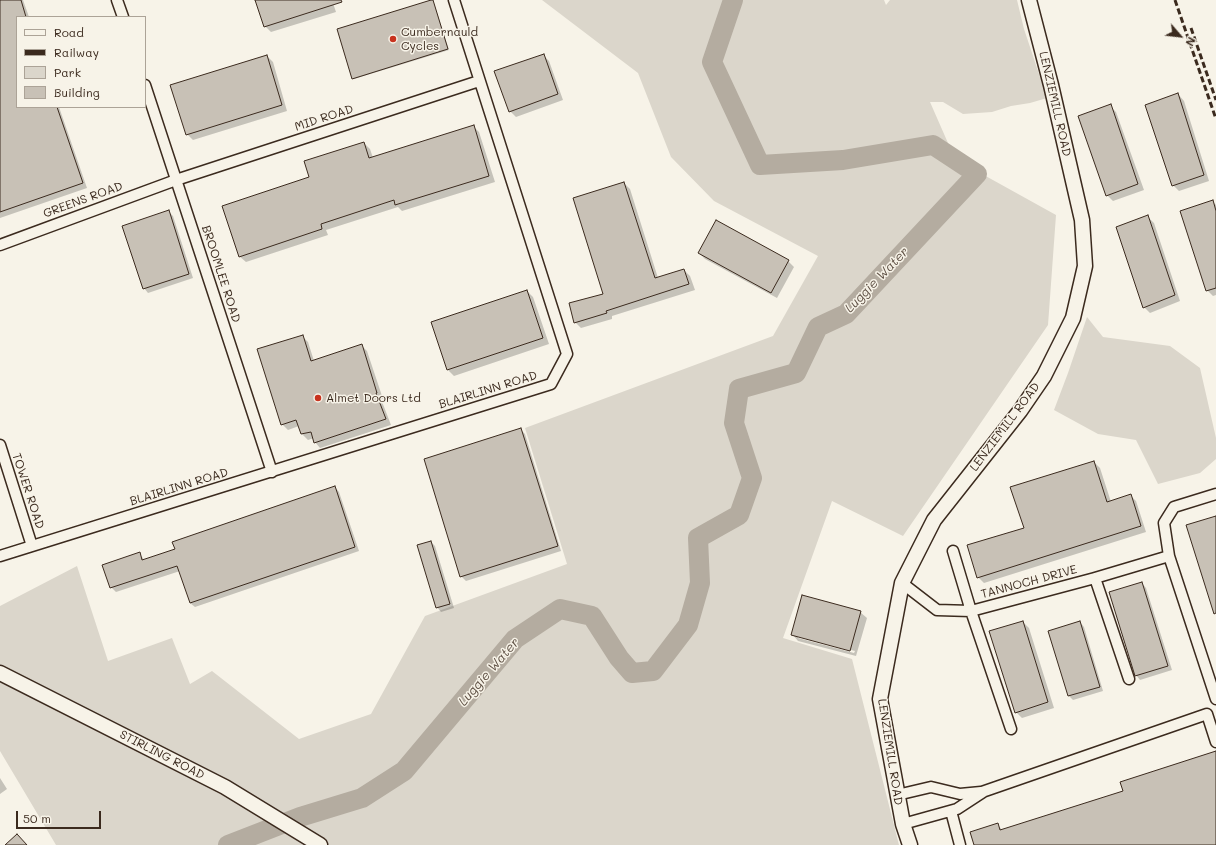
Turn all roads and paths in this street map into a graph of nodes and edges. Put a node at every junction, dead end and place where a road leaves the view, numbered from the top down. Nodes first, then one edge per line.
1 (117, 0) edge
2 (454, 0) edge
3 (1029, 0) edge
4 (123, 16) edge
5 (479, 81) junction
6 (146, 88) edge
7 (176, 180) junction
8 (0, 245) edge
9 (0, 445) edge
10 (272, 472) junction
11 (1216, 494) edge
12 (32, 546) junction
13 (953, 551) dead end
14 (0, 556) edge
15 (1169, 556) junction
16 (1095, 578) junction
17 (902, 583) junction
18 (971, 611) junction
19 (0, 673) edge
20 (1129, 679) dead end
21 (1216, 699) edge
22 (1011, 729) dead end
23 (1216, 742) edge
24 (982, 792) junction
25 (897, 795) junction
26 (950, 810) junction
27 (903, 824) junction
28 (320, 845) edge
29 (910, 845) edge
30 (960, 845) edge

1 - 4 street
2 - 5 street, BLAIRLINN ROAD
3 - 17 main road, LENZIEMILL ROAD
5 - 7 street, MID ROAD
5 - 10 street, BLAIRLINN ROAD
6 - 7 street, BROOMLEE ROAD
7 - 8 street, GREENS ROAD
7 - 10 street, BROOMLEE ROAD
9 - 12 street, TOWER ROAD
10 - 12 street, BLAIRLINN ROAD
11 - 15 street
12 - 14 street, BLAIRLINN ROAD
13 - 18 street, TANNOCH DRIVE
15 - 16 street, TANNOCH DRIVE
15 - 21 street
16 - 18 street, TANNOCH DRIVE
16 - 20 street, TANNOCH DRIVE
17 - 18 street, TANNOCH DRIVE
17 - 25 main road, LENZIEMILL ROAD
18 - 22 street, TANNOCH DRIVE
19 - 28 main road, STIRLING ROAD
23 - 24 street
24 - 25 street
24 - 26 street
25 - 27 main road, LENZIEMILL ROAD
26 - 27 street
26 - 30 street
27 - 29 main road, LENZIEMILL ROAD

